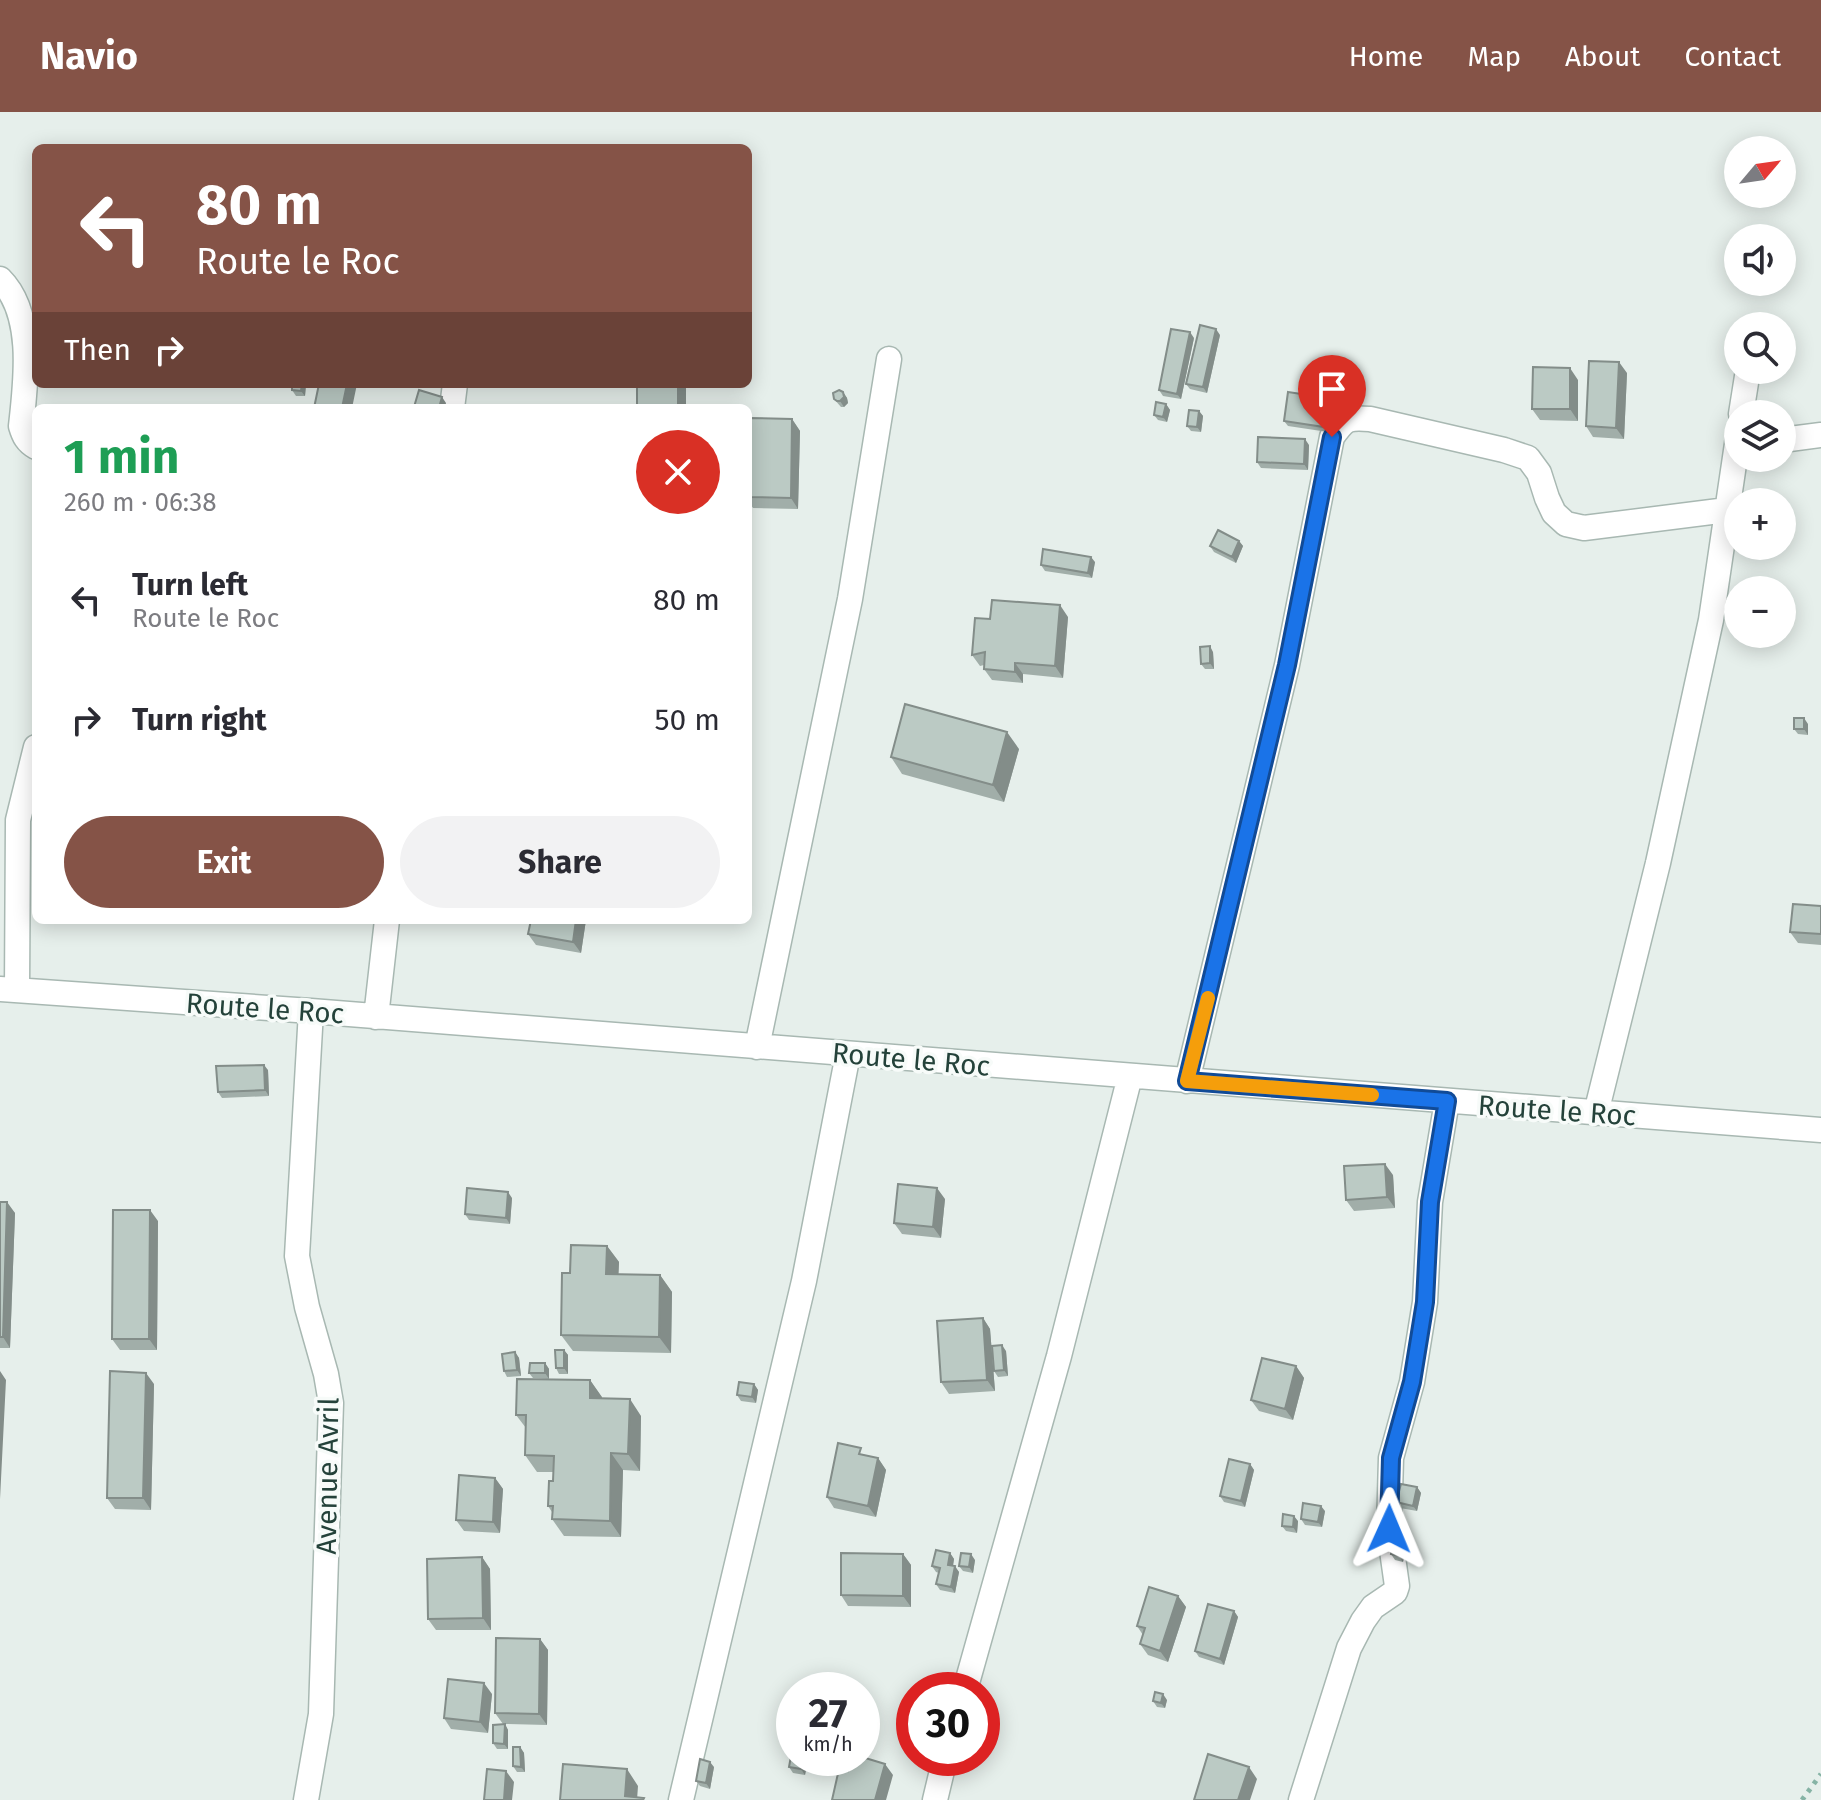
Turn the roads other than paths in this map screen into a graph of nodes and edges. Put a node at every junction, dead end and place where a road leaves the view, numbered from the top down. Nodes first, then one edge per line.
1 (0, 279) edge
2 (889, 359) dead end
3 (1821, 435) edge
4 (1796, 438) edge
5 (32, 445) edge
6 (1724, 510) edge
7 (1724, 531) edge
8 (32, 763) edge
9 (387, 924) edge
10 (8, 990) edge
11 (311, 1011) junction
12 (376, 1017) junction
13 (757, 1047) junction
14 (848, 1054) junction
15 (1130, 1076) junction
16 (1187, 1081) junction
17 (1447, 1101) junction
18 (1596, 1113) junction
19 (1821, 1130) edge
20 (970, 1672) edge
21 (941, 1776) edge
22 (306, 1800) edge
23 (681, 1800) edge
24 (935, 1800) edge
25 (1301, 1800) edge

1 - 5 street
2 - 13 street
3 - 4 street
6 - 16 street
7 - 18 street
8 - 10 street
9 - 12 street
10 - 11 street, Route le Roc
11 - 12 street, Route le Roc
11 - 22 street, Avenue Avril
12 - 13 street, Route le Roc
13 - 14 street, Route le Roc
14 - 15 street, Route le Roc
14 - 23 street
15 - 16 street, Route le Roc
15 - 20 street
16 - 17 street, Route le Roc
17 - 18 street, Route le Roc
17 - 25 street
18 - 19 street, Route le Roc
21 - 24 street

